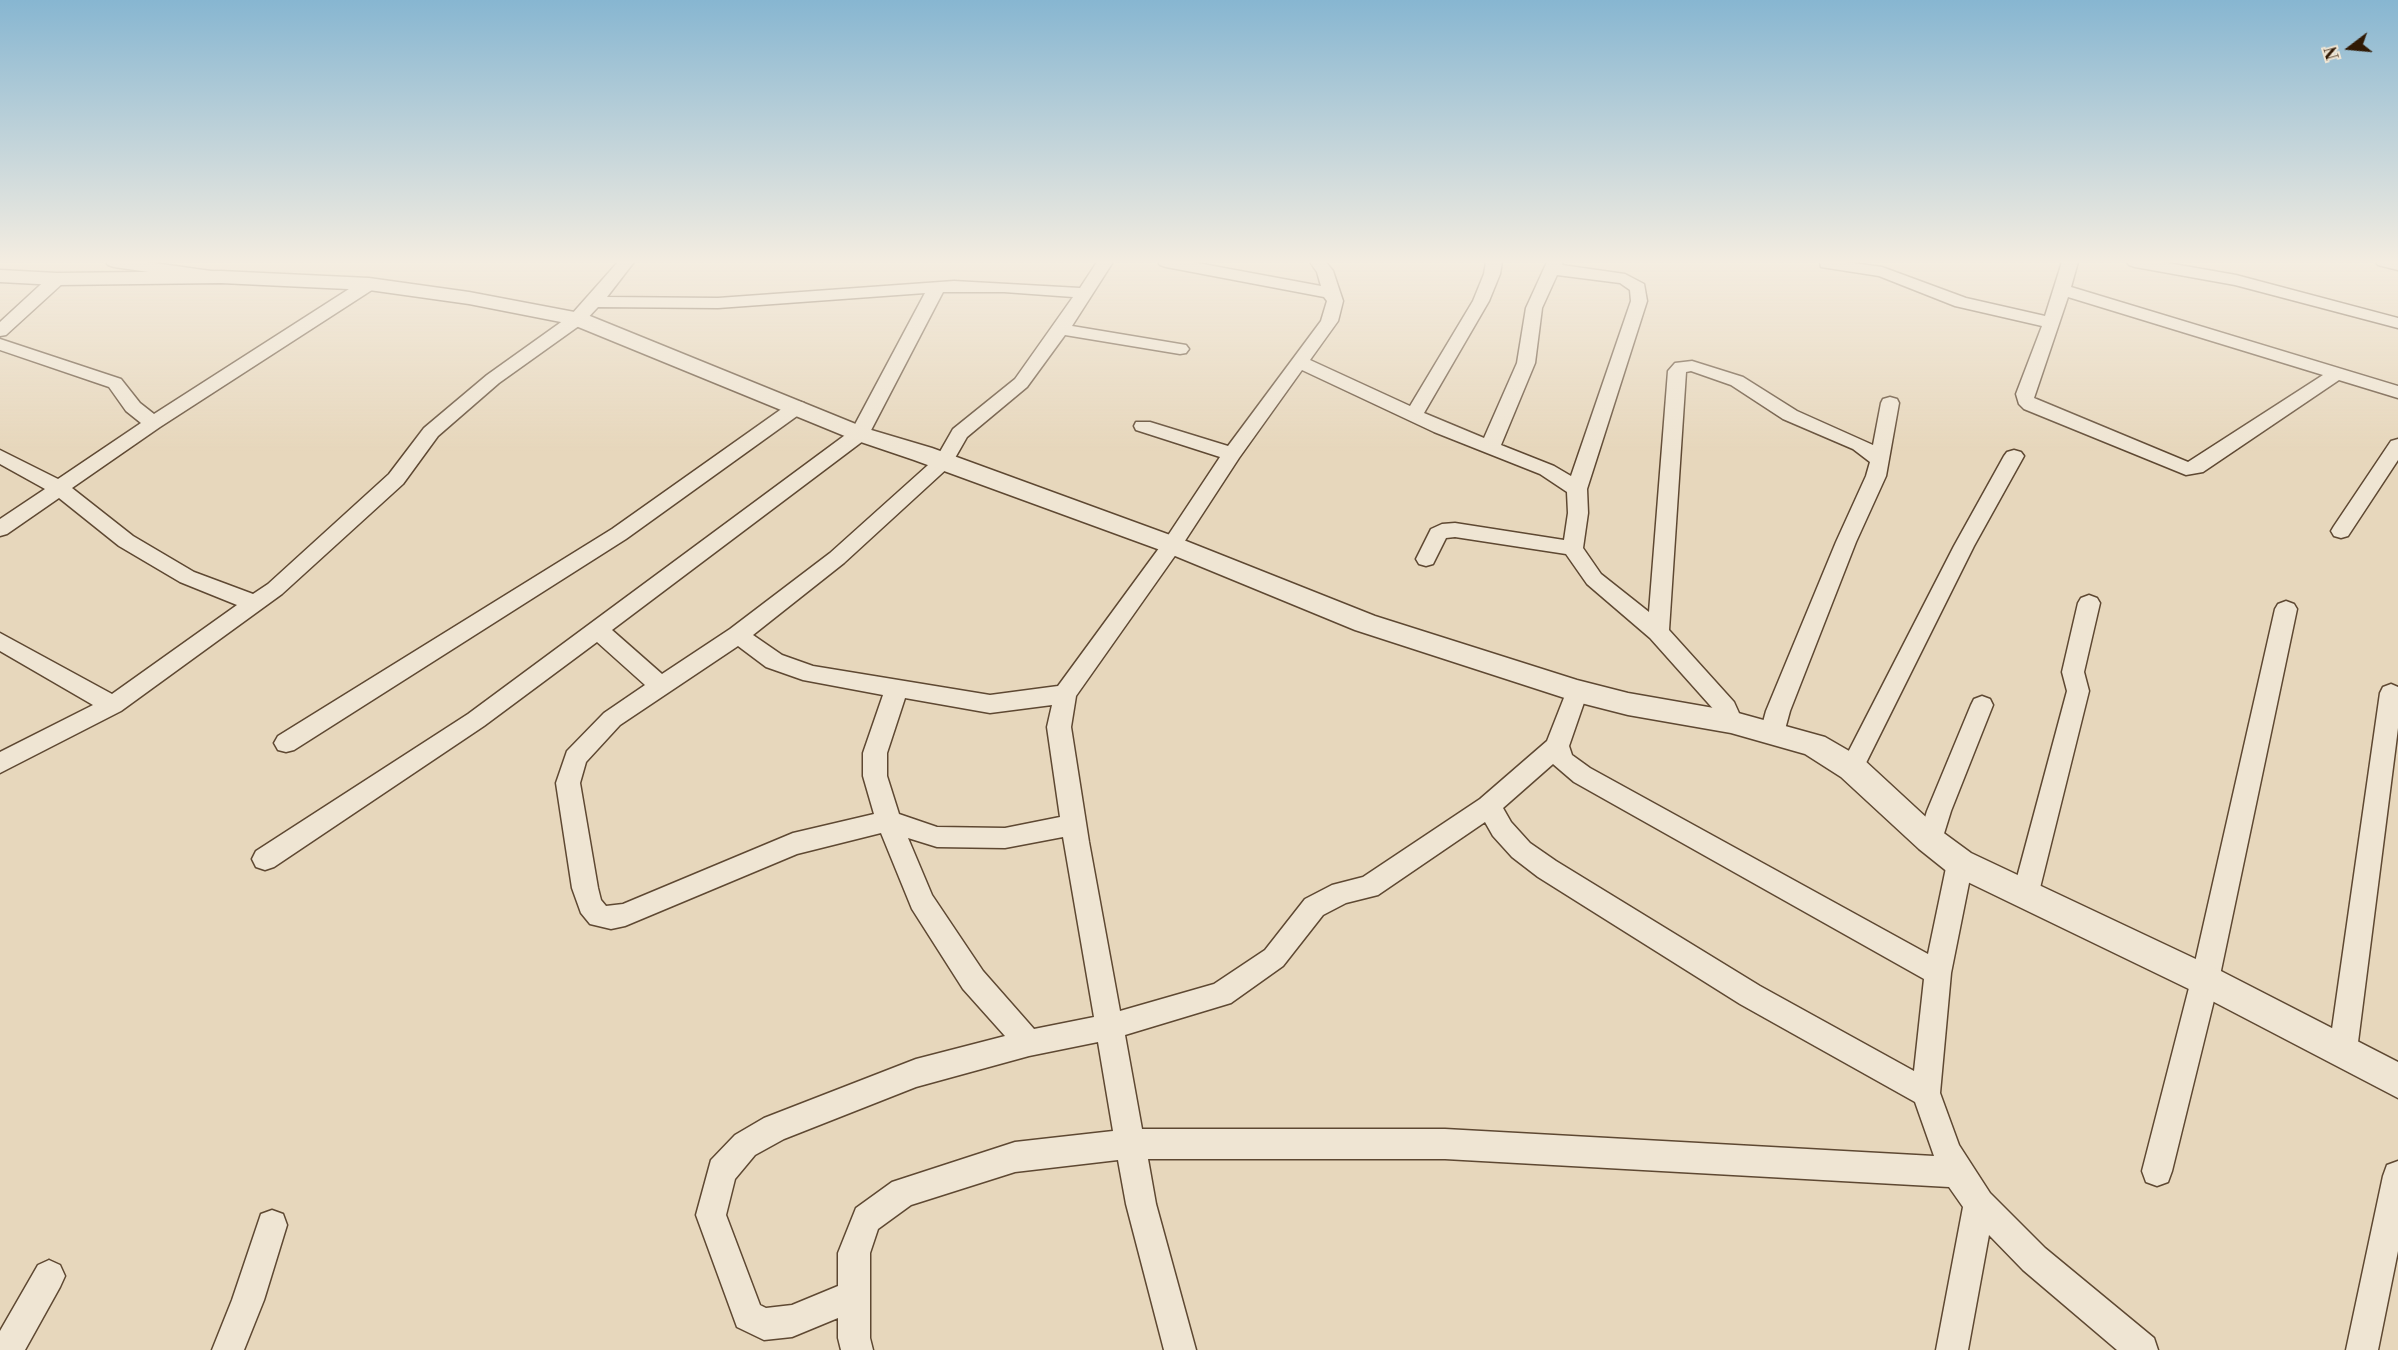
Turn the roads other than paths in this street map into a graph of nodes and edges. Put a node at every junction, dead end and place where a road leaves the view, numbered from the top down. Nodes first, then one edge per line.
1 (305, 325) edge
2 (565, 325) edge
3 (618, 325) edge
4 (917, 325) edge
5 (1063, 325) edge
6 (1326, 325) edge
7 (1467, 325) edge
8 (1532, 325) edge
9 (1631, 325) edge
10 (2051, 325) edge
11 (2177, 325) edge
12 (1061, 329) junction
13 (0, 344) edge
14 (1179, 349) dead end
15 (1300, 362) junction
16 (2336, 374) junction
17 (2398, 392) edge
18 (1890, 403) dead end
19 (797, 407) junction
20 (1413, 415) junction
21 (153, 423) junction
22 (1143, 426) dead end
23 (860, 434) junction
24 (2398, 445) edge
25 (1490, 447) junction
26 (1232, 454) junction
27 (0, 456) edge
28 (2014, 456) dead end
29 (1880, 460) junction
30 (944, 461) junction
31 (59, 488) junction
32 (1577, 489) junction
33 (0, 529) edge
34 (2341, 531) dead end
35 (1172, 545) junction
36 (1573, 548) junction
37 (1426, 559) dead end
38 (257, 602) junction
39 (2089, 603) dead end
40 (2286, 609) dead end
41 (598, 630) junction
42 (1658, 632) junction
43 (738, 635) junction
44 (0, 641) edge
45 (660, 685) junction
46 (897, 688) junction
47 (1577, 691) junction
48 (2391, 693) dead end
49 (1065, 694) junction
50 (113, 705) junction
51 (1982, 705) dead end
52 (1731, 722) junction
53 (1772, 733) junction
54 (286, 743) dead end
55 (1557, 746) junction
56 (0, 763) edge
57 (1852, 768) junction
58 (1489, 806) junction
59 (888, 821) junction
60 (1074, 824) junction
61 (1930, 840) junction
62 (265, 859) dead end
63 (1960, 863) junction
64 (2025, 896) junction
65 (1938, 973) junction
66 (2205, 980) junction
67 (1109, 1027) junction
68 (1029, 1043) junction
69 (2343, 1050) junction
70 (2398, 1081) edge
71 (1926, 1093) junction
72 (1130, 1144) junction
73 (2157, 1171) dead end
74 (1957, 1172) junction
75 (2398, 1176) edge
76 (1979, 1204) junction
77 (272, 1225) dead end
78 (49, 1276) dead end
79 (854, 1295) junction
80 (8, 1350) edge
81 (228, 1350) edge
82 (857, 1350) edge
83 (1180, 1350) edge
84 (1952, 1350) edge
85 (2142, 1350) edge
86 (2362, 1350) edge

1 - 21 street
2 - 38 street
3 - 19 street
4 - 23 street
5 - 12 street
6 - 15 street
7 - 20 street
8 - 25 street
9 - 32 street
10 - 16 street
11 - 16 street
12 - 14 street
12 - 30 street
13 - 21 street
15 - 20 street
15 - 26 street
16 - 17 street
18 - 29 street
19 - 23 street
19 - 54 street
20 - 25 street
21 - 31 street
22 - 26 street
23 - 30 street
23 - 41 street
24 - 34 street
25 - 32 street
26 - 35 street
27 - 31 street
28 - 57 street
29 - 42 street
29 - 53 street
30 - 35 street
30 - 43 street
31 - 33 street
31 - 38 street
32 - 36 street
35 - 47 street
35 - 49 street
36 - 37 street
36 - 42 street
38 - 50 street
39 - 64 street
40 - 66 street
41 - 45 street
41 - 62 street
42 - 52 street
43 - 45 street
43 - 46 street
44 - 50 street
45 - 59 street
46 - 49 street
46 - 59 street
47 - 52 street
47 - 55 street
48 - 69 street
49 - 60 street
50 - 56 street
51 - 61 street
52 - 53 street
53 - 57 street
55 - 58 street
55 - 65 street
57 - 61 street
58 - 67 street
58 - 71 street
59 - 60 street
59 - 68 street
60 - 67 street
61 - 63 street
63 - 64 street
63 - 65 street
64 - 66 street
65 - 71 street
66 - 69 street
66 - 73 street
67 - 68 street
67 - 72 street
68 - 79 street
69 - 70 street
71 - 74 street
72 - 74 street
72 - 79 street
72 - 83 street
74 - 76 street
75 - 86 street
76 - 84 street
76 - 85 street
77 - 81 street
78 - 80 street
79 - 82 street

